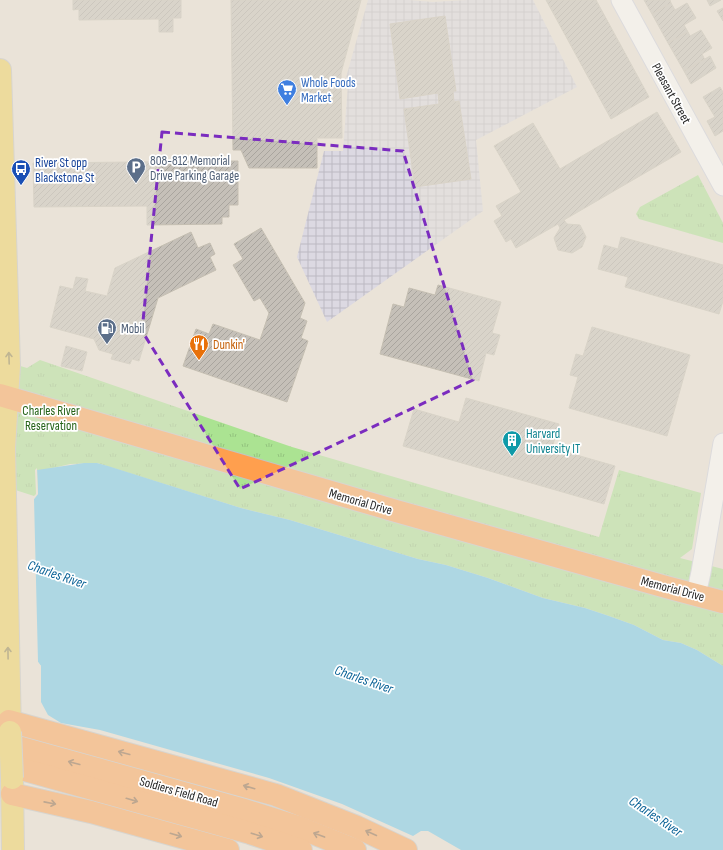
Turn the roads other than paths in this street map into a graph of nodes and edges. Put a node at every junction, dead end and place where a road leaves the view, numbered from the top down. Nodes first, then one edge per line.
1 (621, 0) edge
2 (0, 70) edge
3 (716, 156) edge
4 (723, 186) edge
5 (4, 396) edge
6 (723, 443) edge
7 (696, 595) junction
8 (723, 602) edge
9 (5, 728) edge
10 (6, 781) edge
11 (0, 812) edge
12 (13, 850) edge
13 (228, 850) edge
14 (301, 850) edge
15 (355, 850) edge
16 (406, 850) edge

1 - 3 street, Pleasant Street
5 -> 2 main road
3 - 4 street, Pleasant Street
5 - 7 highway, Memorial Drive
9 -> 5 main road
6 - 7 street
7 - 8 highway, Memorial Drive
9 - 10 main road, bridge
15 -> 9 highway, Soldiers Field Road
16 -> 9 highway
10 - 11 main road
10 - 12 main road
10 -> 13 highway
10 -> 14 highway, Soldiers Field Road

